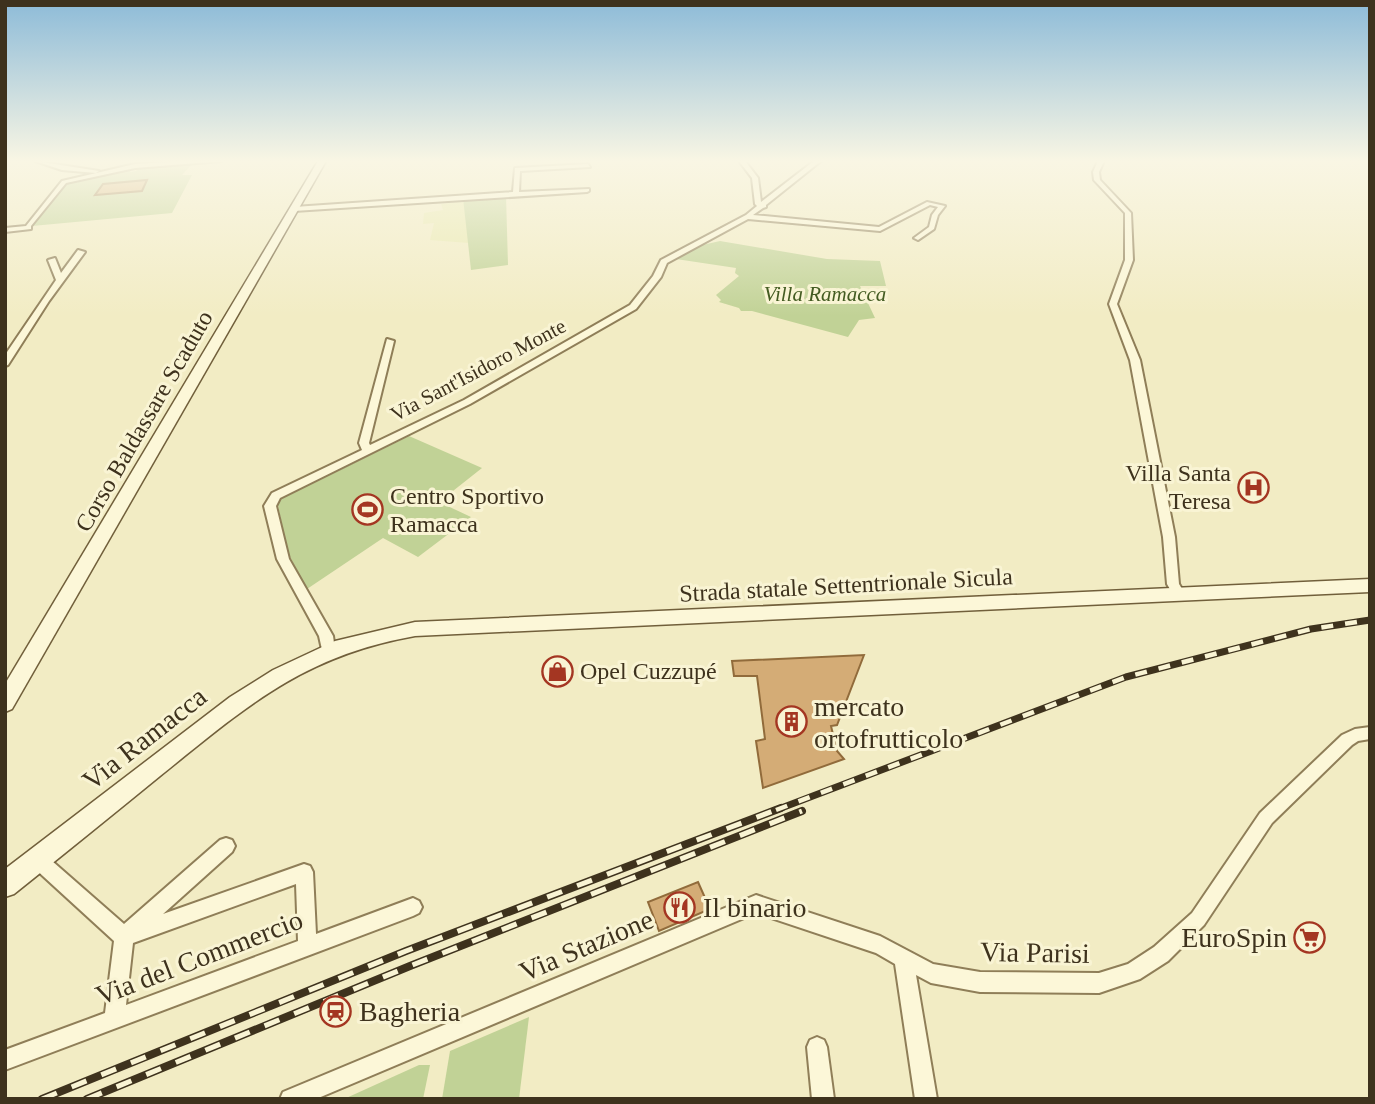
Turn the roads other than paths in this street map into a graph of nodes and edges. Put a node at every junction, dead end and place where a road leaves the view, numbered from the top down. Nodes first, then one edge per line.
1 (39, 213) edge
2 (292, 213) edge
3 (754, 213) edge
4 (910, 213) edge
5 (937, 213) edge
6 (1128, 213) edge
7 (748, 216) junction
8 (5, 230) edge
9 (918, 238) dead end
10 (81, 252) dead end
11 (52, 260) dead end
12 (60, 281) junction
13 (390, 341) dead end
14 (18, 344) junction
15 (5, 346) edge
16 (5, 363) edge
17 (368, 451) junction
18 (1370, 585) edge
19 (1181, 595) junction
20 (328, 650) junction
21 (5, 703) edge
22 (1370, 733) edge
23 (226, 846) dead end
24 (38, 860) junction
25 (304, 872) joint
26 (5, 885) edge
27 (413, 907) dead end
28 (124, 937) junction
29 (307, 945) junction
30 (904, 959) junction
31 (114, 1019) junction
32 (817, 1047) dead end
33 (5, 1060) edge
34 (290, 1099) edge
35 (823, 1099) edge
36 (926, 1099) edge

1 - 8 street
2 - 21 street, Corso Baldassare Scaduto
3 - 7 street, Via Sant'Isidoro Monte
4 - 7 street
5 - 9 street
6 - 19 street
7 - 17 street, Via Sant'Isidoro Monte
10 - 12 street
11 - 12 street
12 - 14 street
13 - 17 street
14 - 15 street
14 - 16 street
17 - 20 street, Via Sant'Isidoro Monte
18 - 19 street, Strada statale Settentrionale Sicula
19 - 20 street, Strada statale Settentrionale Sicula
20 - 24 street, Via Ramacca
22 - 30 street, Via Parisi
23 - 28 street
24 - 26 street, Via Ramacca
24 - 28 street
25 - 28 street
25 - 29 street
27 - 29 street, Via del Commercio
28 - 31 street
29 - 31 street, Via del Commercio
30 - 34 street, Via Stazione
30 - 36 street
31 - 33 street, Via del Commercio
32 - 35 street

